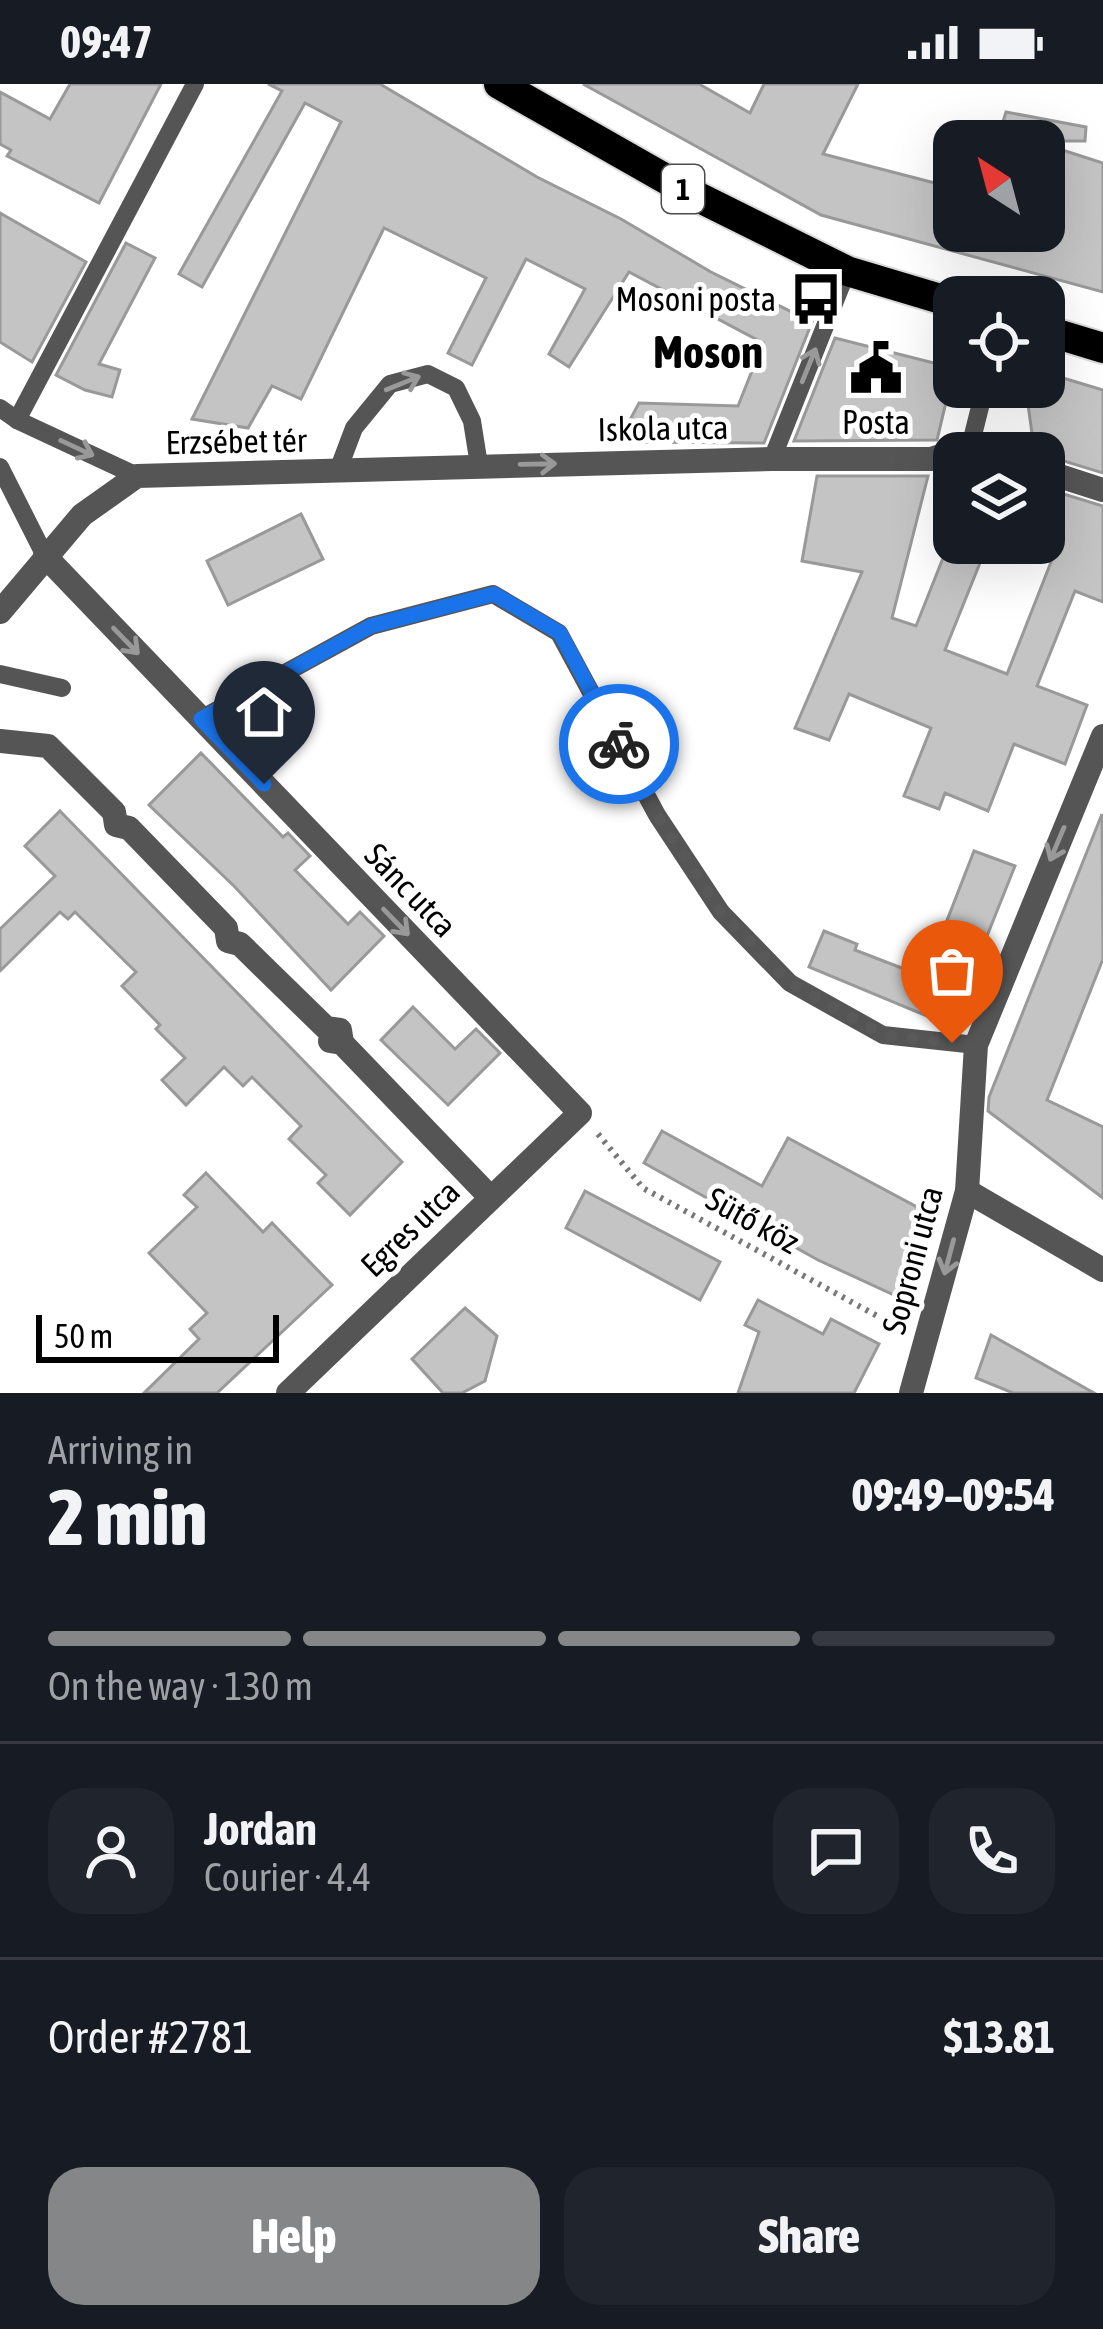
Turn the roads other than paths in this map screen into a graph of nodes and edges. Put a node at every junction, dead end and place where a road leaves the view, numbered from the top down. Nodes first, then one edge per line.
1 (195, 84) edge
2 (499, 84) edge
3 (847, 271) junction
4 (933, 297) edge
5 (1065, 336) edge
6 (1103, 348) edge
7 (8, 414) edge
8 (772, 459) junction
9 (933, 459) edge
10 (478, 466) junction
11 (0, 467) edge
12 (337, 472) junction
13 (136, 476) junction
14 (1065, 478) edge
15 (1103, 490) edge
16 (45, 556) junction
17 (0, 612) edge
18 (0, 674) edge
19 (62, 688) dead end
20 (201, 719) junction
21 (1103, 736) edge
22 (0, 741) edge
23 (976, 1045) junction
24 (580, 1113) joint
25 (967, 1191) junction
26 (490, 1197) junction
27 (1103, 1270) edge
28 (288, 1393) edge
29 (911, 1393) edge

1 - 7 lane
2 - 3 main road, 1
3 - 4 main road, 1
8 -> 3 lane
5 - 6 main road
7 -> 13 lane, Erzsébet tér
8 - 9 street, Iskola utca
10 -> 8 street, Iskola utca
10 - 12 street, Iskola utca
12 -> 10 lane
11 - 16 lane
12 - 13 street, Erzsébet tér
13 - 16 street, Erzsébet tér
14 - 15 street
16 - 17 street, Erzsébet tér
16 -> 20 street, Sánc utca
18 - 19 lane
20 - 23 lane
20 -> 24 street, Sánc utca
21 -> 23 street, Soproni utca
22 - 26 street
23 - 25 street, Soproni utca
24 - 26 street, Egres utca
25 - 27 street
25 -> 29 street, Soproni utca
26 - 28 street, Egres utca

